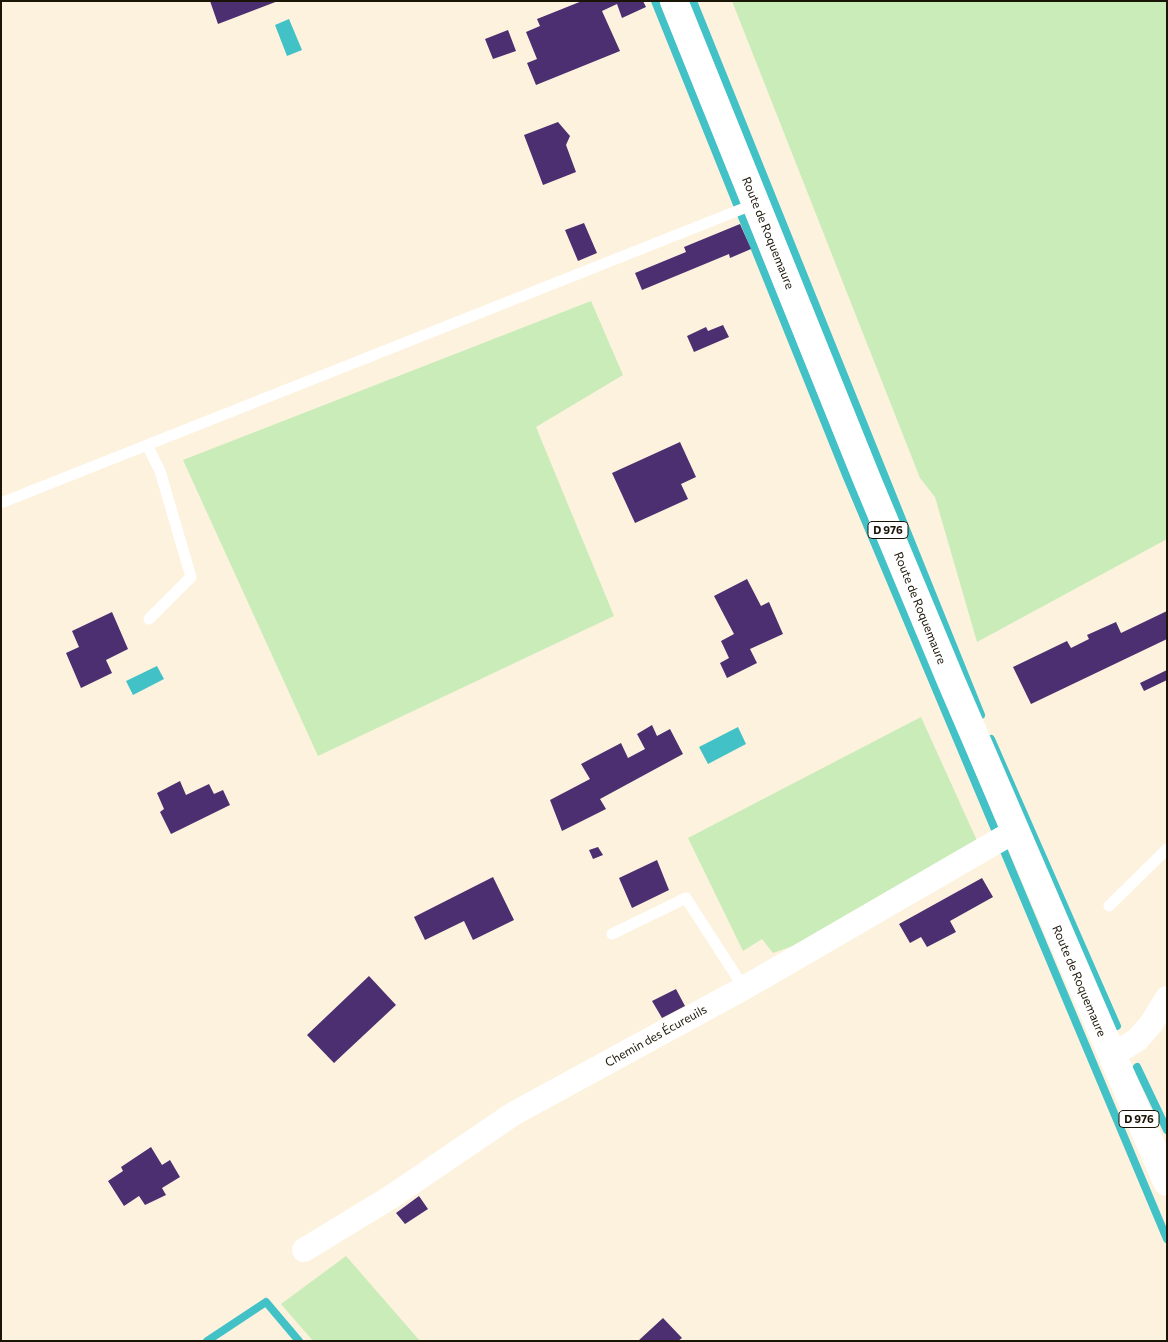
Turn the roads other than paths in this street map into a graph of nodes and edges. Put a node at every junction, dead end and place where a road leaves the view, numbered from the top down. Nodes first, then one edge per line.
1 (674, 1) edge
2 (757, 203) junction
3 (147, 444) junction
4 (1, 503) edge
5 (149, 618) dead end
6 (1015, 831) junction
7 (1167, 848) edge
8 (1109, 906) dead end
9 (612, 934) dead end
10 (744, 988) junction
11 (1167, 998) edge
12 (1111, 1056) junction
13 (1166, 1179) edge
14 (304, 1250) dead end

1 - 2 main road, Route de Roquemaure / D 976
2 - 3 lane
2 - 6 main road, Route de Roquemaure / D 976
3 - 4 lane
3 - 5 lane
6 - 10 street, Chemin des Écureuils
6 - 12 main road, Route de Roquemaure / D 976
7 - 8 lane
9 - 10 lane
10 - 14 street, Chemin des Écureuils
11 - 12 street
12 - 13 main road, Route de Roquemaure / D 976

